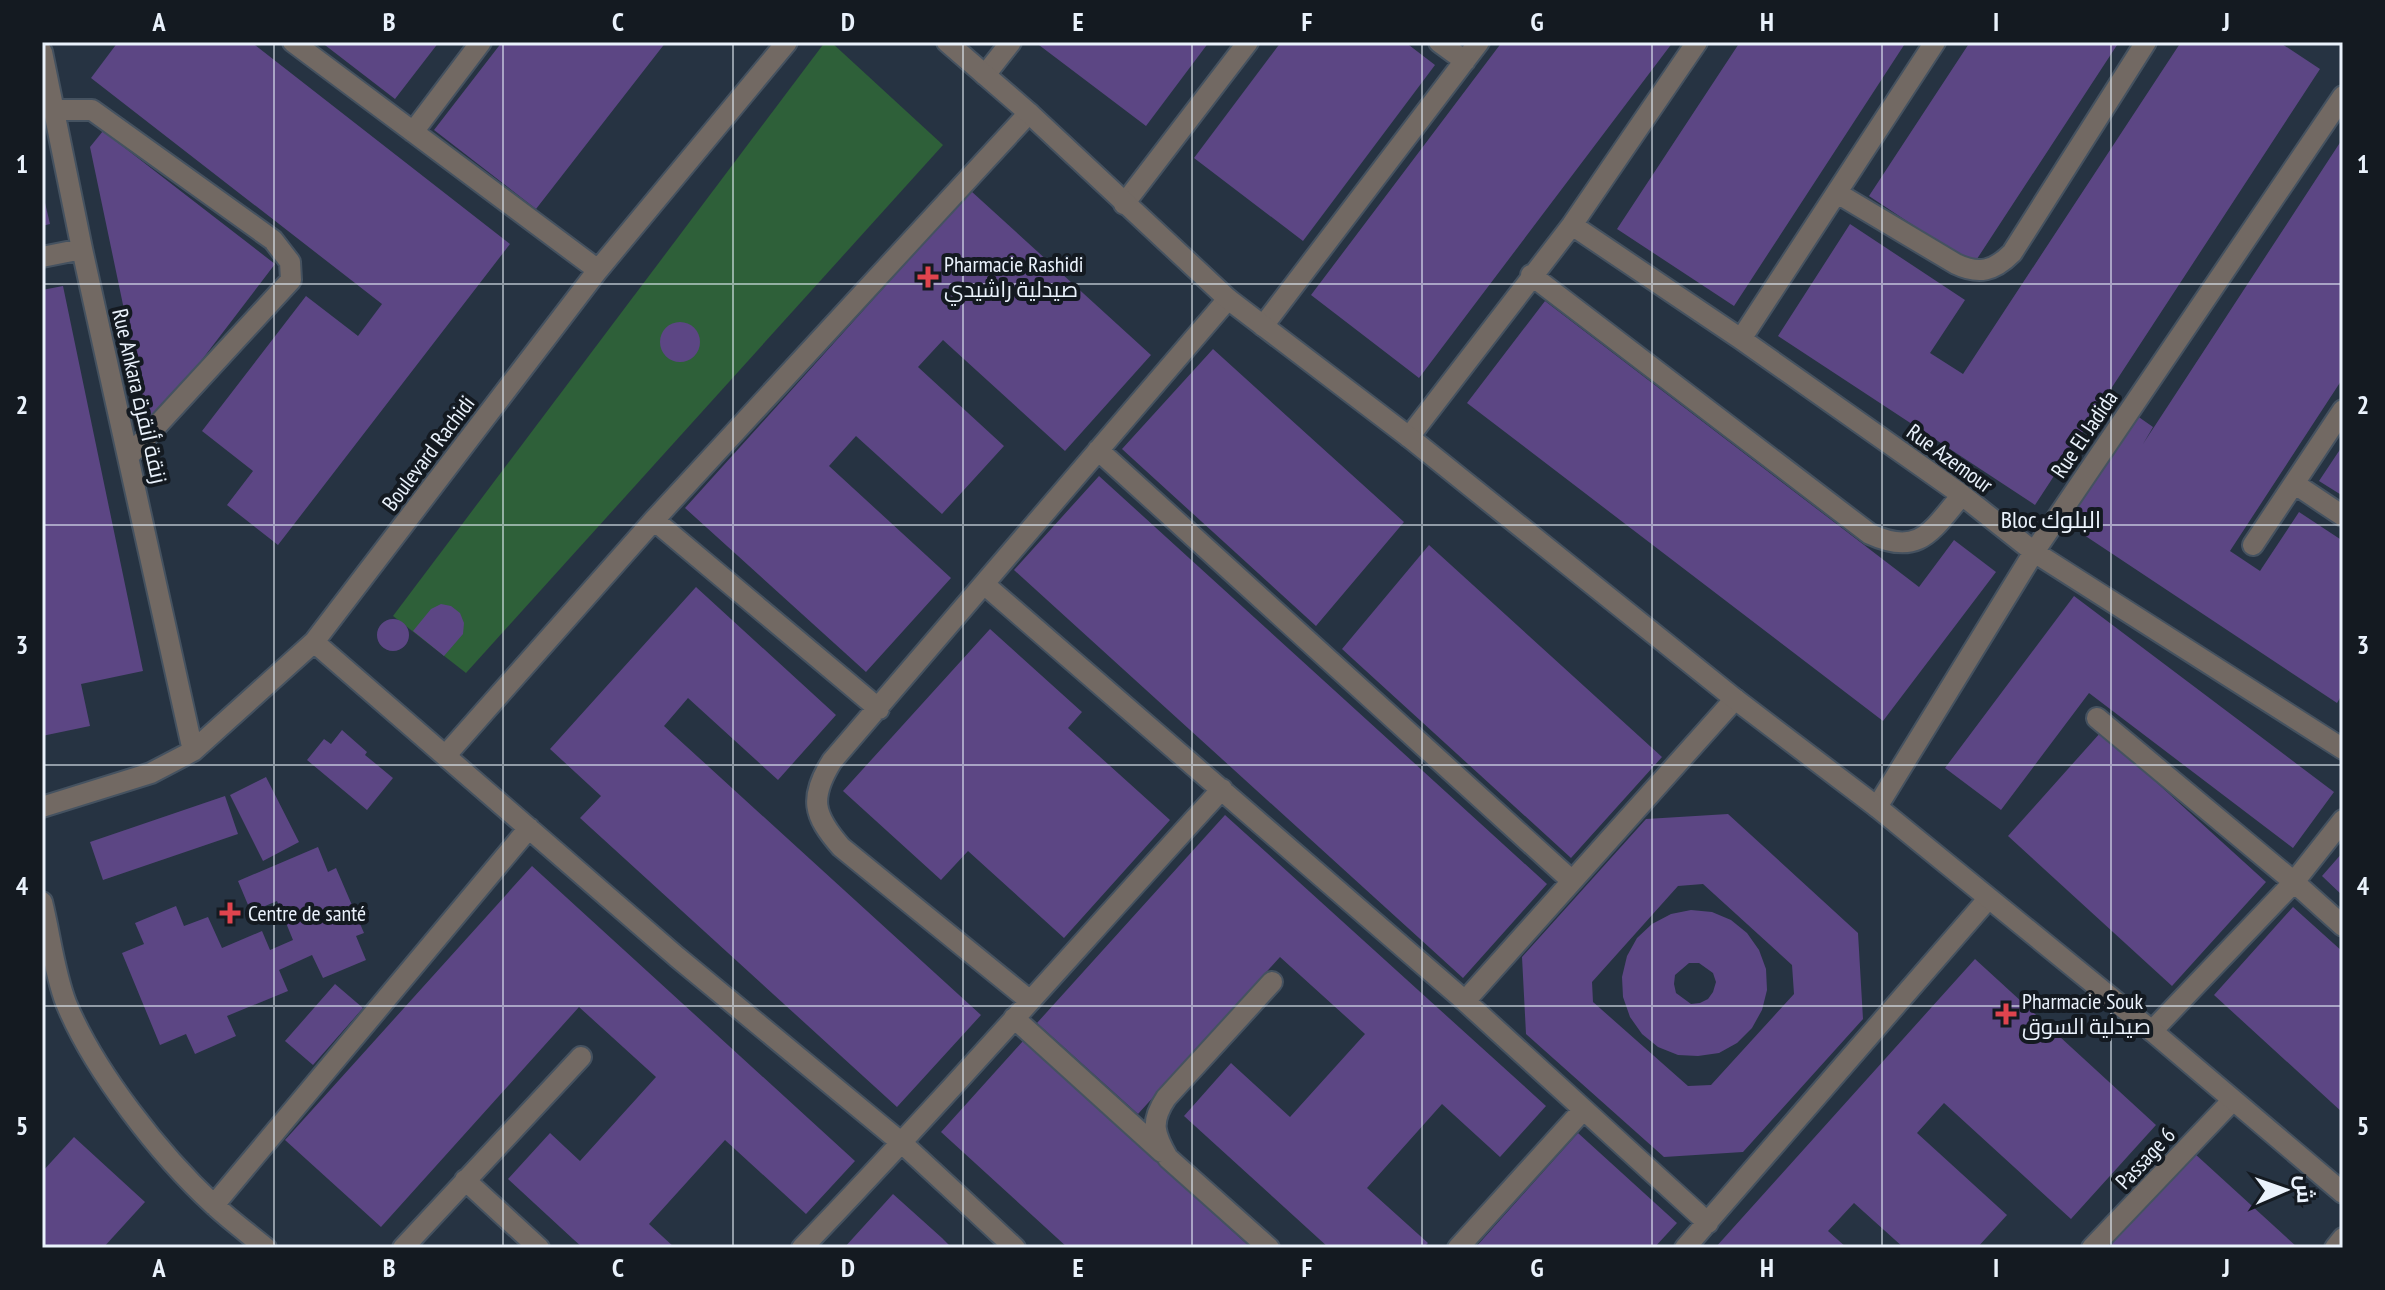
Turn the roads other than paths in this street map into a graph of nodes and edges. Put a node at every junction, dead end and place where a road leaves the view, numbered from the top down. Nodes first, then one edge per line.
1 (60, 42) edge
2 (293, 42) edge
3 (481, 42) edge
4 (787, 42) edge
5 (947, 42) edge
6 (1011, 42) edge
7 (1248, 42) edge
8 (1439, 42) edge
9 (1479, 42) edge
10 (1697, 42) edge
11 (1935, 42) edge
12 (2146, 42) edge
13 (42, 52) edge
14 (1465, 61) junction
15 (985, 75) junction
16 (2343, 96) edge
17 (55, 110) junction
18 (1029, 113) junction
19 (413, 132) junction
20 (1837, 193) junction
21 (1124, 204) junction
22 (1572, 225) junction
23 (82, 249) junction
24 (42, 257) edge
25 (598, 270) junction
26 (1531, 275) junction
27 (1228, 299) junction
28 (1263, 326) junction
29 (1741, 339) junction
30 (2343, 410) edge
31 (1409, 437) junction
32 (1098, 450) junction
33 (129, 456) junction
34 (2295, 484) junction
35 (1962, 495) junction
36 (2343, 516) edge
37 (654, 520) junction
38 (2253, 545) dead end
39 (2034, 552) junction
40 (984, 584) junction
41 (314, 642) junction
42 (1735, 699) junction
43 (879, 709) junction
44 (2097, 718) dead end
45 (2343, 749) edge
46 (193, 751) junction
47 (446, 755) junction
48 (1222, 789) junction
49 (42, 807) edge
50 (1877, 807) junction
51 (2343, 820) edge
52 (529, 828) junction
53 (1572, 881) junction
54 (2294, 882) junction
55 (1988, 899) junction
56 (42, 902) edge
57 (2343, 926) edge
58 (1272, 982) dead end
59 (1029, 1000) junction
60 (1465, 1001) junction
61 (1014, 1018) junction
62 (2152, 1031) junction
63 (581, 1057) dead end
64 (2232, 1101) junction
65 (1583, 1110) junction
66 (903, 1144) junction
67 (1168, 1158) junction
68 (465, 1180) junction
69 (2343, 1193) edge
70 (214, 1205) junction
71 (1708, 1223) junction
72 (2343, 1238) edge
73 (266, 1248) edge
74 (403, 1248) edge
75 (539, 1248) edge
76 (802, 1248) edge
77 (1015, 1248) edge
78 (1269, 1248) edge
79 (1458, 1248) edge
80 (1685, 1248) edge
81 (2092, 1248) edge
82 (2335, 1248) edge

1 - 13 street
2 - 19 street
3 - 19 street
4 - 25 street, Boulevard Rachidi
5 - 15 street
6 - 15 street
7 - 21 street
8 - 14 street
9 - 14 street
10 - 22 street
11 - 20 street
12 - 20 street
13 - 17 street, Rue Ankara زنقة أنقرة
14 - 28 street
15 - 18 street
16 - 39 street, Rue El Jadida
17 - 23 street, Rue Ankara زنقة أنقرة
17 - 33 street
18 - 21 street
18 - 37 street
19 - 25 street
20 - 29 street
21 - 27 street
22 - 26 street
22 - 29 street, Rue Azemour
23 - 24 street
23 - 33 street, Rue Ankara زنقة أنقرة
25 - 41 street, Boulevard Rachidi
26 - 31 street
26 - 35 street
27 - 28 street
27 - 32 street
28 - 31 street
29 - 35 street, Rue Azemour
30 - 34 street
31 - 42 street
32 - 40 street
32 - 53 street
33 - 46 street, Rue Ankara زنقة أنقرة
34 - 36 street
34 - 38 street
35 - 39 street, Rue Azemour
37 - 43 street
37 - 47 street
39 - 45 street, Rue Azemour
39 - 50 street, Rue El Jadida
40 - 43 street
40 - 48 street
41 - 46 street, Boulevard Rachidi
41 - 47 street
42 - 50 street
42 - 53 street
43 - 59 street
44 - 54 street
46 - 49 street, Boulevard Rachidi
47 - 52 street
48 - 59 street
48 - 60 street
50 - 55 street
51 - 54 street
52 - 66 street
52 - 70 street
53 - 60 street
54 - 57 street
54 - 62 street
55 - 62 street
55 - 71 street
56 - 70 street
58 - 67 street
59 - 61 street
60 - 65 street
61 - 66 street
61 - 67 street
62 - 64 street
63 - 68 street
64 - 69 street
64 - 81 street, Passage 6
65 - 71 street
65 - 79 street
66 - 76 street
66 - 77 street
67 - 78 street
68 - 74 street
68 - 75 street
70 - 73 street
71 - 80 street
72 - 82 street

